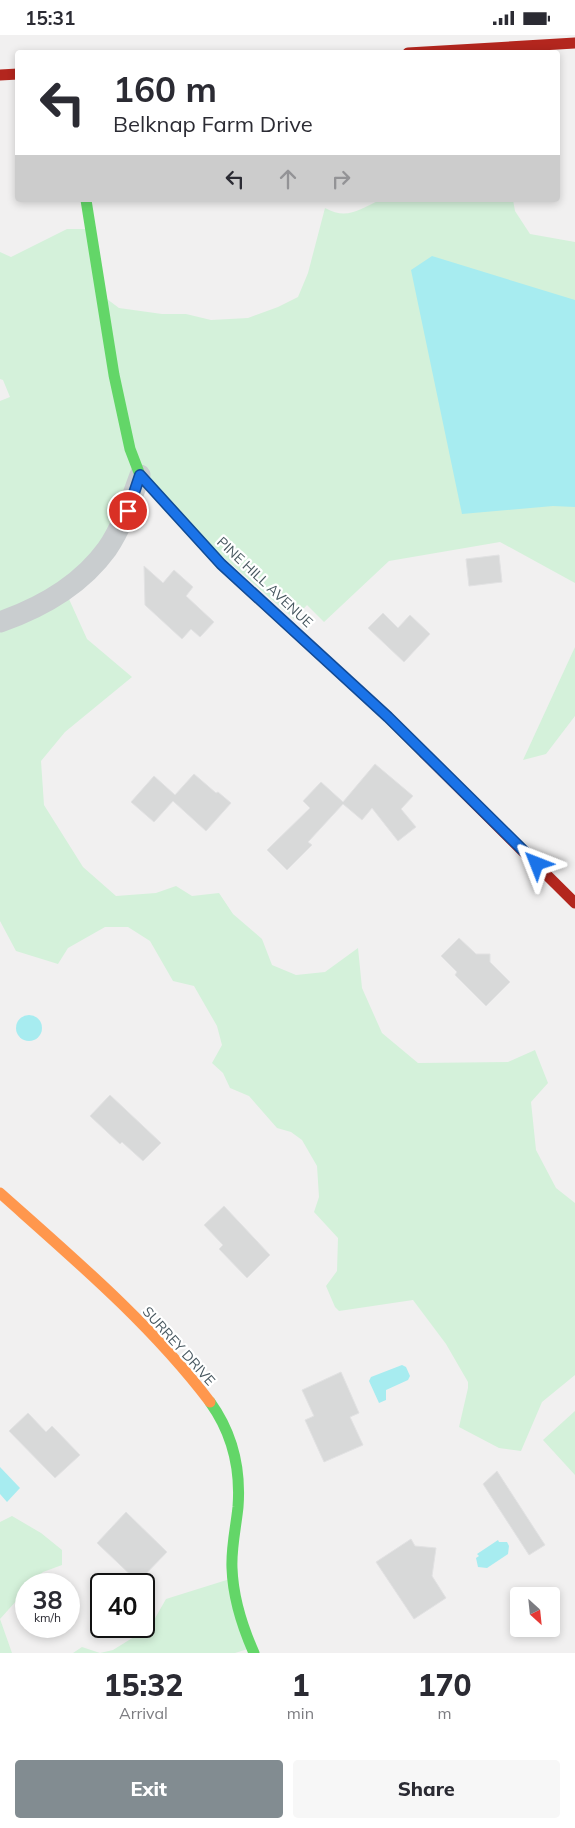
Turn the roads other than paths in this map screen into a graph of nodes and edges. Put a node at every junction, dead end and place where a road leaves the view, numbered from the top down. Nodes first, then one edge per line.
1 (575, 43) edge
2 (458, 50) edge
3 (15, 74) edge
4 (0, 75) edge
5 (86, 202) edge
6 (140, 475) junction
7 (0, 622) edge
8 (575, 903) edge
9 (0, 1193) edge
10 (254, 1653) edge

1 - 2 street
3 - 4 street
5 - 6 street, PINE HILL AVENUE
6 - 7 street
6 - 8 street, PINE HILL AVENUE
9 - 10 street, SURREY DRIVE

